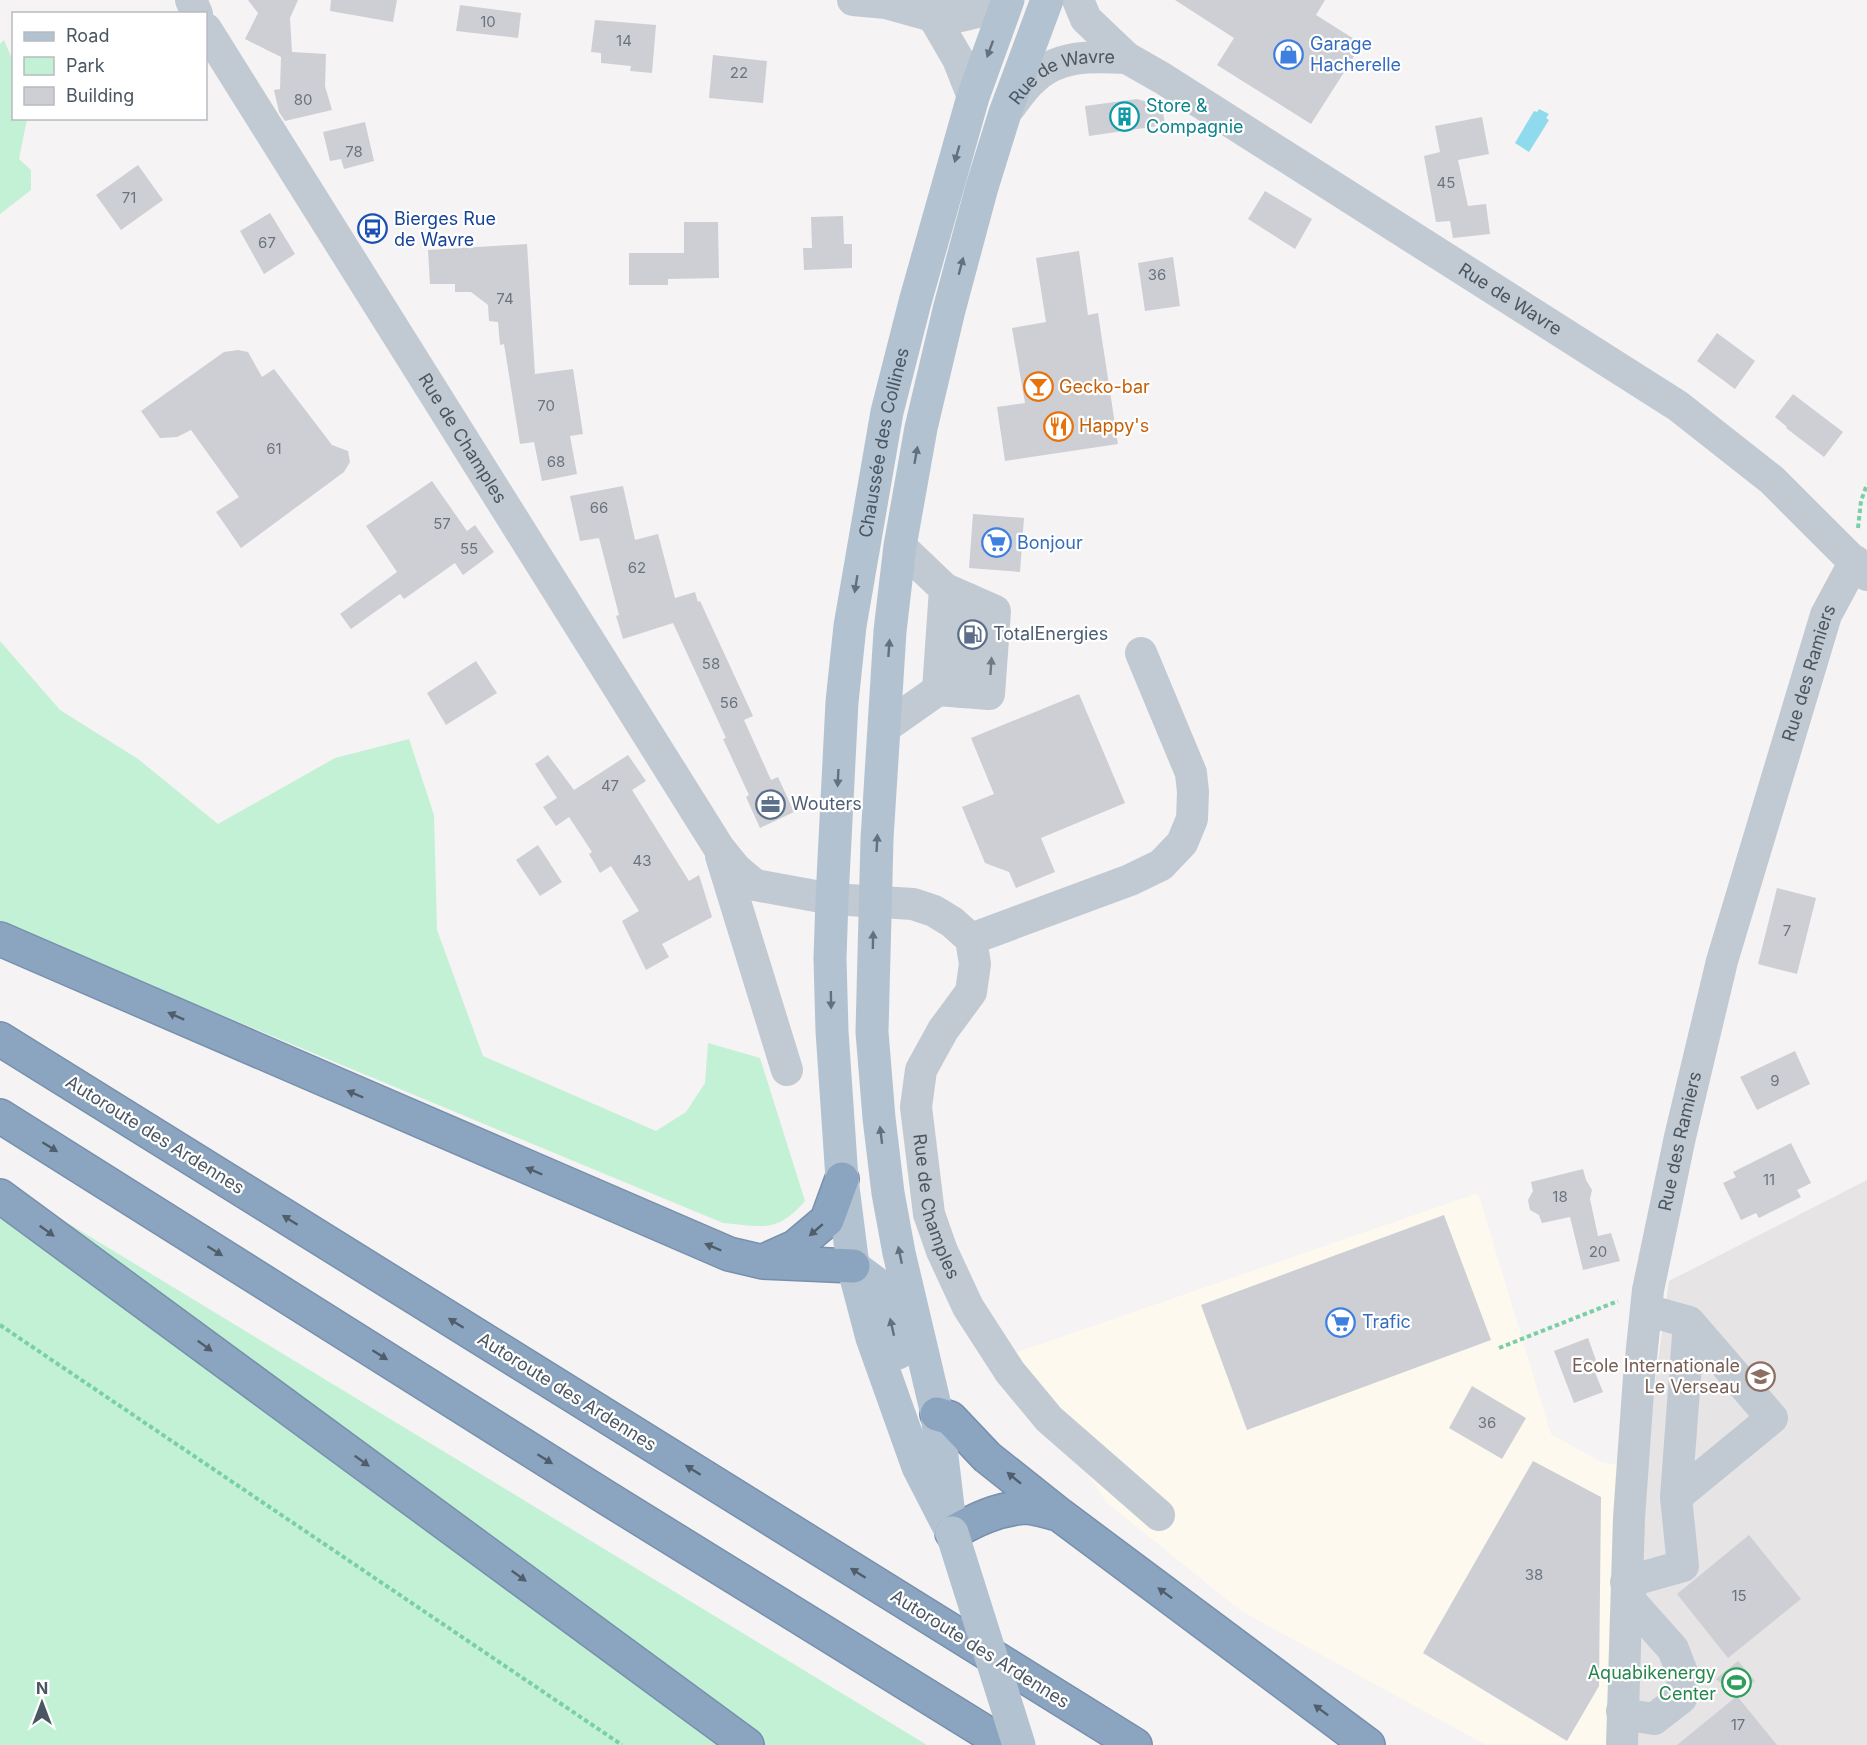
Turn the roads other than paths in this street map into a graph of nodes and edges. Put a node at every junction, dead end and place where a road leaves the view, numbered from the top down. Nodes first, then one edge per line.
1 (853, 0) edge
2 (1006, 0) edge
3 (1078, 0) edge
4 (1043, 10) edge
5 (933, 16) junction
6 (207, 32) edge
7 (1127, 58) junction
8 (973, 97) junction
9 (1005, 113) junction
10 (900, 546) junction
11 (1863, 564) edge
12 (957, 594) junction
13 (1141, 653) dead end
14 (950, 691) junction
15 (884, 728) junction
16 (719, 848) junction
17 (832, 899) junction
18 (874, 902) junction
19 (0, 939) edge
20 (971, 939) junction
21 (0, 1039) edge
22 (787, 1070) dead end
23 (0, 1116) edge
24 (842, 1179) junction
25 (0, 1196) edge
26 (763, 1262) junction
27 (853, 1266) junction
28 (1647, 1300) junction
29 (1689, 1322) junction
30 (937, 1414) junction
31 (931, 1474) junction
32 (1676, 1497) junction
33 (1060, 1515) junction
34 (1159, 1515) dead end
35 (952, 1533) junction
36 (1626, 1582) junction
37 (1622, 1711) junction
38 (747, 1745) edge
39 (1006, 1745) edge
40 (1019, 1745) edge
41 (1135, 1745) edge
42 (1368, 1745) edge
43 (1622, 1745) edge

1 - 5 street
2 - 5 street
2 -> 8 main road, Chaussée des Collines
3 - 7 street, Rue de Wavre
4 - 9 main road, Chaussée des Collines
5 - 8 street
6 - 16 street, Rue de Champles
7 - 9 street, Rue de Wavre
7 - 11 street, Rue de Wavre
8 -> 17 main road, Chaussée des Collines
10 -> 9 main road, Chaussée des Collines
10 - 12 street
15 -> 10 main road, Chaussée des Collines
11 - 28 street, Rue des Ramiers
12 - 14 street
14 -> 12 street
13 - 20 street
14 - 15 street
18 -> 15 main road, Chaussée des Collines
16 - 17 street, Rue de Champles
16 - 22 street, Rue de Champles
17 - 18 street, Rue de Champles
17 -> 24 main road, Chaussée des Collines
18 - 20 street
30 -> 18 main road, Chaussée des Collines
26 -> 19 highway
20 - 34 street, Rue de Champles
41 -> 21 highway, Autoroute des Ardennes
23 -> 39 highway
24 -> 26 highway
24 - 27 main road, Chaussée des Collines
25 -> 38 highway
26 - 27 highway
27 - 31 main road
28 - 29 street
28 - 36 street, Rue des Ramiers
29 - 32 street
29 - 32 street
30 - 31 main road, Chaussée des Collines
33 -> 30 highway
31 - 35 main road
32 - 36 street
33 - 35 highway
42 -> 33 highway
35 - 40 main road, bridge
36 - 37 street, Rue des Ramiers
36 - 37 street
37 - 43 street, Rue des Ramiers

